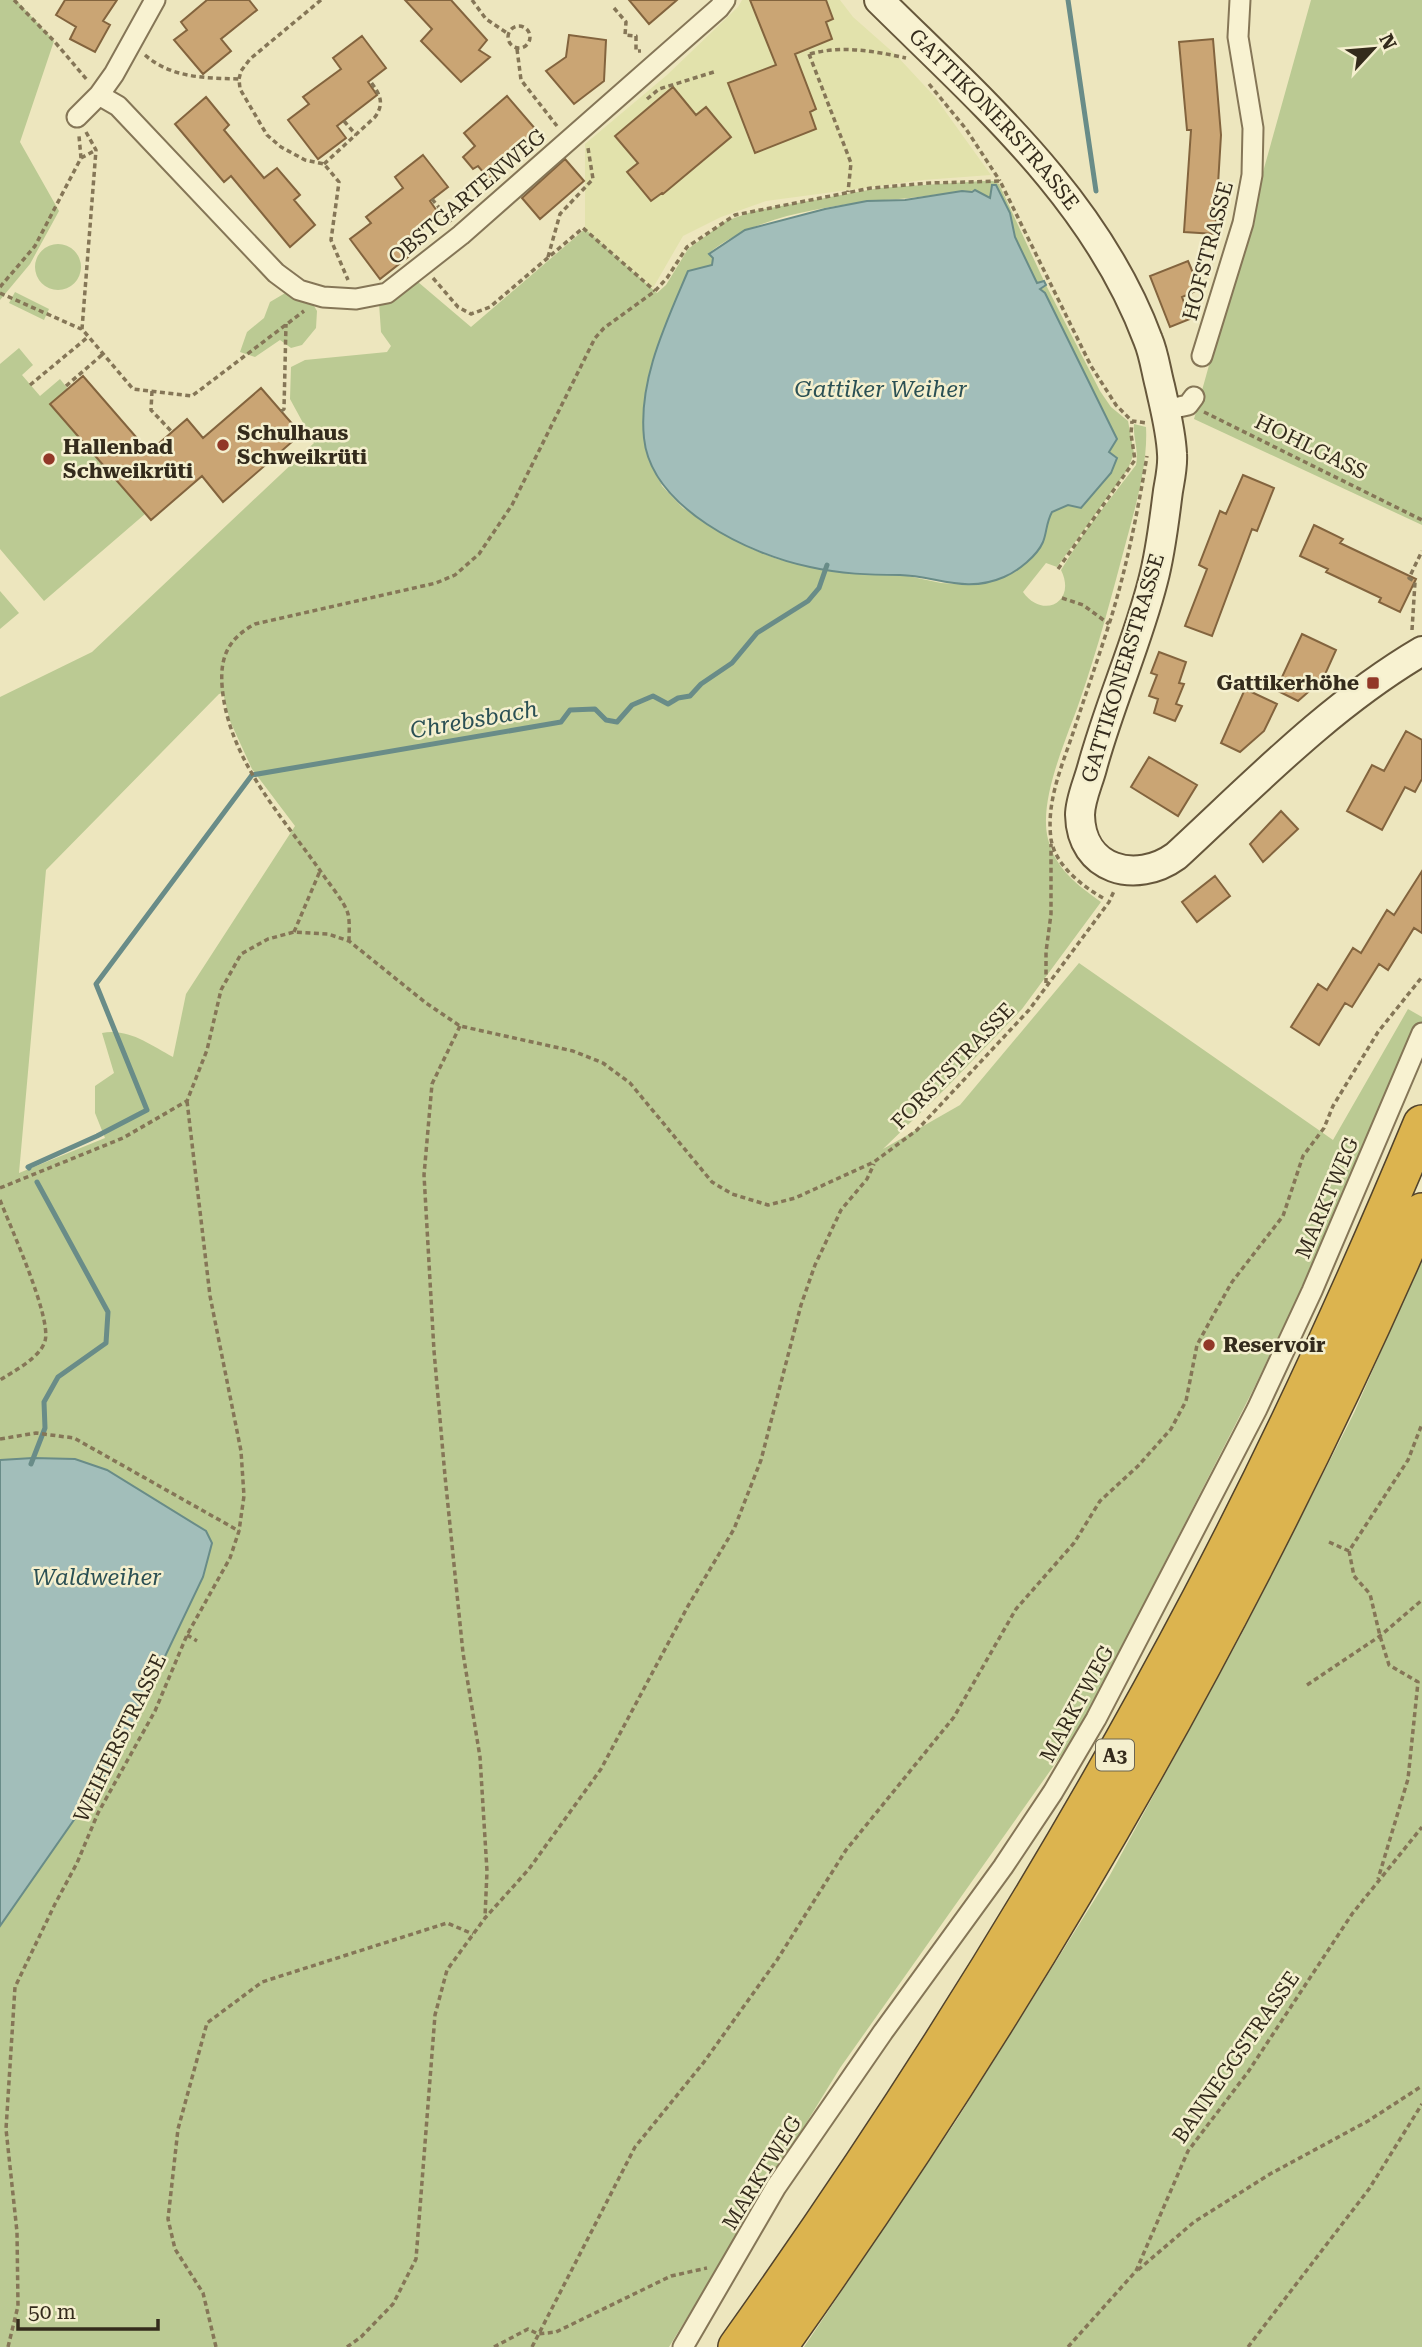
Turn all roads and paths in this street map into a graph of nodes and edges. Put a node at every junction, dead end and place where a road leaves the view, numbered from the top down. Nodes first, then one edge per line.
1 (14, 0) edge
2 (155, 0) edge
3 (321, 0) edge
4 (472, 0) edge
5 (725, 0) edge
6 (879, 0) edge
7 (1240, 0) edge
8 (614, 8) dead end
9 (507, 33) junction
10 (517, 49) junction
11 (138, 50) dead end
12 (646, 56) dead end
13 (931, 68) junction
14 (717, 71) dead end
15 (239, 79) junction
16 (370, 80) dead end
17 (99, 95) junction
18 (638, 106) dead end
19 (77, 117) junction
20 (344, 121) dead end
21 (356, 135) junction
22 (578, 144) junction
23 (96, 150) junction
24 (81, 158) junction
25 (324, 164) junction
26 (1000, 181) junction
27 (848, 192) junction
28 (432, 199) dead end
29 (461, 235) junction
30 (548, 257) junction
31 (423, 266) junction
32 (0, 287) edge
33 (656, 291) junction
34 (0, 293) edge
35 (323, 297) junction
36 (356, 299) junction
37 (286, 324) junction
38 (82, 329) junction
39 (89, 337) junction
40 (103, 354) junction
41 (1202, 356) dead end
42 (30, 385) dead end
43 (66, 386) dead end
44 (152, 391) junction
45 (1198, 404) joint
46 (281, 411) dead end
47 (1159, 419) junction
48 (1132, 421) junction
49 (172, 432) dead end
50 (1422, 520) edge
51 (1422, 551) edge
52 (1058, 569) dead end
53 (1062, 598) dead end
54 (1109, 624) dead end
55 (1418, 643) edge
56 (1051, 842) dead end
57 (320, 871) junction
58 (1124, 871) junction
59 (293, 932) junction
60 (349, 941) junction
61 (1422, 977) edge
62 (1046, 984) junction
63 (460, 1026) junction
64 (1422, 1033) edge
65 (187, 1101) junction
66 (1422, 1124) edge
67 (874, 1162) junction
68 (0, 1188) edge
69 (0, 1200) edge
70 (1422, 1212) edge
71 (0, 1380) edge
72 (1422, 1424) edge
73 (0, 1439) edge
74 (239, 1531) junction
75 (1329, 1542) dead end
76 (1349, 1551) junction
77 (1422, 1600) edge
78 (187, 1635) junction
79 (1380, 1636) junction
80 (197, 1641) dead end
81 (1307, 1685) dead end
82 (1422, 1827) edge
83 (1376, 1883) junction
84 (485, 1918) junction
85 (473, 1934) junction
86 (1422, 2086) edge
87 (1422, 2104) edge
88 (734, 2261) junction
89 (1136, 2271) junction
90 (538, 2334) junction
91 (8, 2347) edge
92 (216, 2347) edge
93 (346, 2347) edge
94 (494, 2347) edge
95 (532, 2347) edge
96 (683, 2347) edge
97 (737, 2347) edge
98 (778, 2347) edge
99 (1068, 2347) edge
100 (1248, 2347) edge

1 - 17 path
2 - 17 street
3 - 15 path
4 - 9 path
5 - 22 street, OBSTGARTENWEG
6 - 13 main road, GATTIKONERSTRASSE
7 - 41 street, HOFSTRASSE
8 - 12 path
9 - 10 path
9 - 10 path
10 - 22 path
11 - 15 path
13 - 26 path
13 - 27 path
13 - 47 main road, GATTIKONERSTRASSE
14 - 18 path
15 - 25 path
16 - 21 path
17 - 19 street
17 - 35 street, OBSTGARTENWEG
19 - 23 path
19 - 24 path
20 - 21 path
21 - 25 path
22 - 29 street, OBSTGARTENWEG
22 - 30 path
23 - 24 path
23 - 38 path
24 - 32 path
25 - 36 path
26 - 27 path
26 - 48 path
27 - 33 path
28 - 29 path
29 - 31 street, OBSTGARTENWEG
30 - 31 path
30 - 33 path
31 - 36 street, OBSTGARTENWEG
33 - 57 path
34 - 38 path
35 - 36 street, OBSTGARTENWEG
35 - 37 path
37 - 44 path
37 - 46 path
38 - 39 path
39 - 40 path
39 - 42 path
40 - 43 path
40 - 44 path
44 - 49 path
45 - 47 street
45 - 50 path, HOHLGASS
47 - 48 path
47 - 58 main road, GATTIKONERSTRASSE
48 - 52 path
51 - 55 path
53 - 54 path
55 - 58 main road
56 - 62 path
57 - 59 path
57 - 60 path
58 - 62 path, FORSTSTRASSE
59 - 60 path, FORSTSTRASSE
59 - 65 path, FORSTSTRASSE
60 - 63 path, FORSTSTRASSE
61 - 90 path
62 - 67 path, FORSTSTRASSE
63 - 67 path, FORSTSTRASSE
63 - 84 path
64 - 88 street, MARKTWEG
65 - 68 path
65 - 74 path, WEIHERSTRASSE
66 - 97 highway, A3
67 - 84 path
69 - 71 path
70 - 98 highway, A3
72 - 76 path
73 - 74 path
74 - 78 path, WEIHERSTRASSE
75 - 76 path
76 - 79 path
77 - 79 path
78 - 80 path
78 - 91 path, WEIHERSTRASSE
79 - 81 path
79 - 83 path
82 - 83 path, BANNEGGSTRASSE
83 - 89 path, BANNEGGSTRASSE
84 - 85 path
85 - 92 path
85 - 93 path
86 - 89 path
87 - 100 path
88 - 90 path
88 - 96 street, MARKTWEG
89 - 99 path, BANNEGGSTRASSE
90 - 94 path
90 - 95 path

